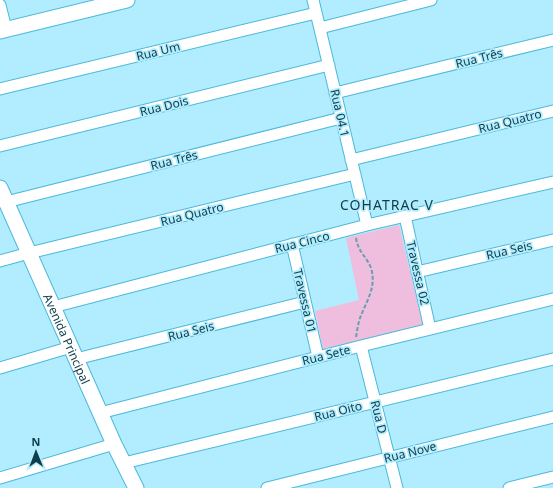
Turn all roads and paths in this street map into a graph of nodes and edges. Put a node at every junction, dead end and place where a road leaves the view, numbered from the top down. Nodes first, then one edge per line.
1 (86, 0) edge
2 (127, 0) edge
3 (313, 0) edge
4 (431, 0) edge
5 (0, 5) edge
6 (316, 12) junction
7 (1, 24) edge
8 (320, 28) junction
9 (553, 40) edge
10 (329, 65) junction
11 (0, 89) edge
12 (335, 93) junction
13 (553, 111) edge
14 (342, 118) junction
15 (0, 146) edge
16 (351, 160) junction
17 (355, 174) junction
18 (553, 182) edge
19 (3, 195) edge
20 (405, 216) junction
21 (362, 226) junction
22 (553, 240) edge
23 (292, 244) junction
24 (29, 253) junction
25 (0, 261) edge
26 (417, 272) junction
27 (553, 299) edge
28 (305, 302) junction
29 (53, 307) junction
30 (430, 329) junction
31 (357, 347) junction
32 (73, 353) junction
33 (318, 357) junction
34 (553, 359) edge
35 (0, 368) edge
36 (376, 402) junction
37 (100, 413) junction
38 (553, 417) edge
39 (114, 444) junction
40 (390, 457) junction
41 (124, 464) junction
42 (553, 477) edge
43 (0, 478) edge
44 (136, 488) edge
45 (267, 488) edge
46 (398, 488) edge
47 (509, 488) edge

1 - 7 main road
2 - 7 main road
3 - 6 street, Rua 04.1
4 - 8 street
5 - 7 street
6 - 8 street, Rua 04.1
6 - 11 street, Rua Um
8 - 10 street, Rua 04.1
9 - 12 street, Rua Três
10 - 12 street, Rua 04.1
10 - 15 street, Rua Dois
12 - 14 street, Rua 04.1
13 - 16 street, Rua Quatro
14 - 16 street, Rua 04.1
14 - 19 street, Rua Três
16 - 17 street, Rua 04.1
17 - 21 street, Rua 04.1
17 - 24 street, Rua Quatro
18 - 20 street, Rua Cinco
19 - 24 main road, Avenida Principal
20 - 21 street, Rua Cinco
20 - 26 street, Travessa 02
21 - 23 street, Rua Cinco
21 - 31 path
22 - 26 street, Rua Seis
23 - 28 street, Travessa 01
23 - 29 street, Rua Cinco
24 - 25 street, Rua Quatro
24 - 29 main road, Avenida Principal
26 - 30 street, Travessa 02
27 - 30 street, Rua Sete
28 - 32 street, Rua Seis
28 - 33 street, Travessa 01
29 - 32 main road, Avenida Principal
30 - 31 street, Rua Sete
31 - 33 street, Rua Sete
31 - 36 street, Rua D
32 - 35 street, Rua Seis
32 - 37 main road, Avenida Principal
33 - 37 street, Rua Sete
34 - 36 street, Rua Oito
36 - 40 street, Rua D
36 - 41 street, Rua Oito
37 - 39 main road, Avenida Principal
38 - 40 street, Rua Nove
39 - 41 main road, Avenida Principal
39 - 43 street
40 - 45 street, Rua Nove
40 - 46 street, Rua D
41 - 44 main road, Avenida Principal
42 - 47 street

